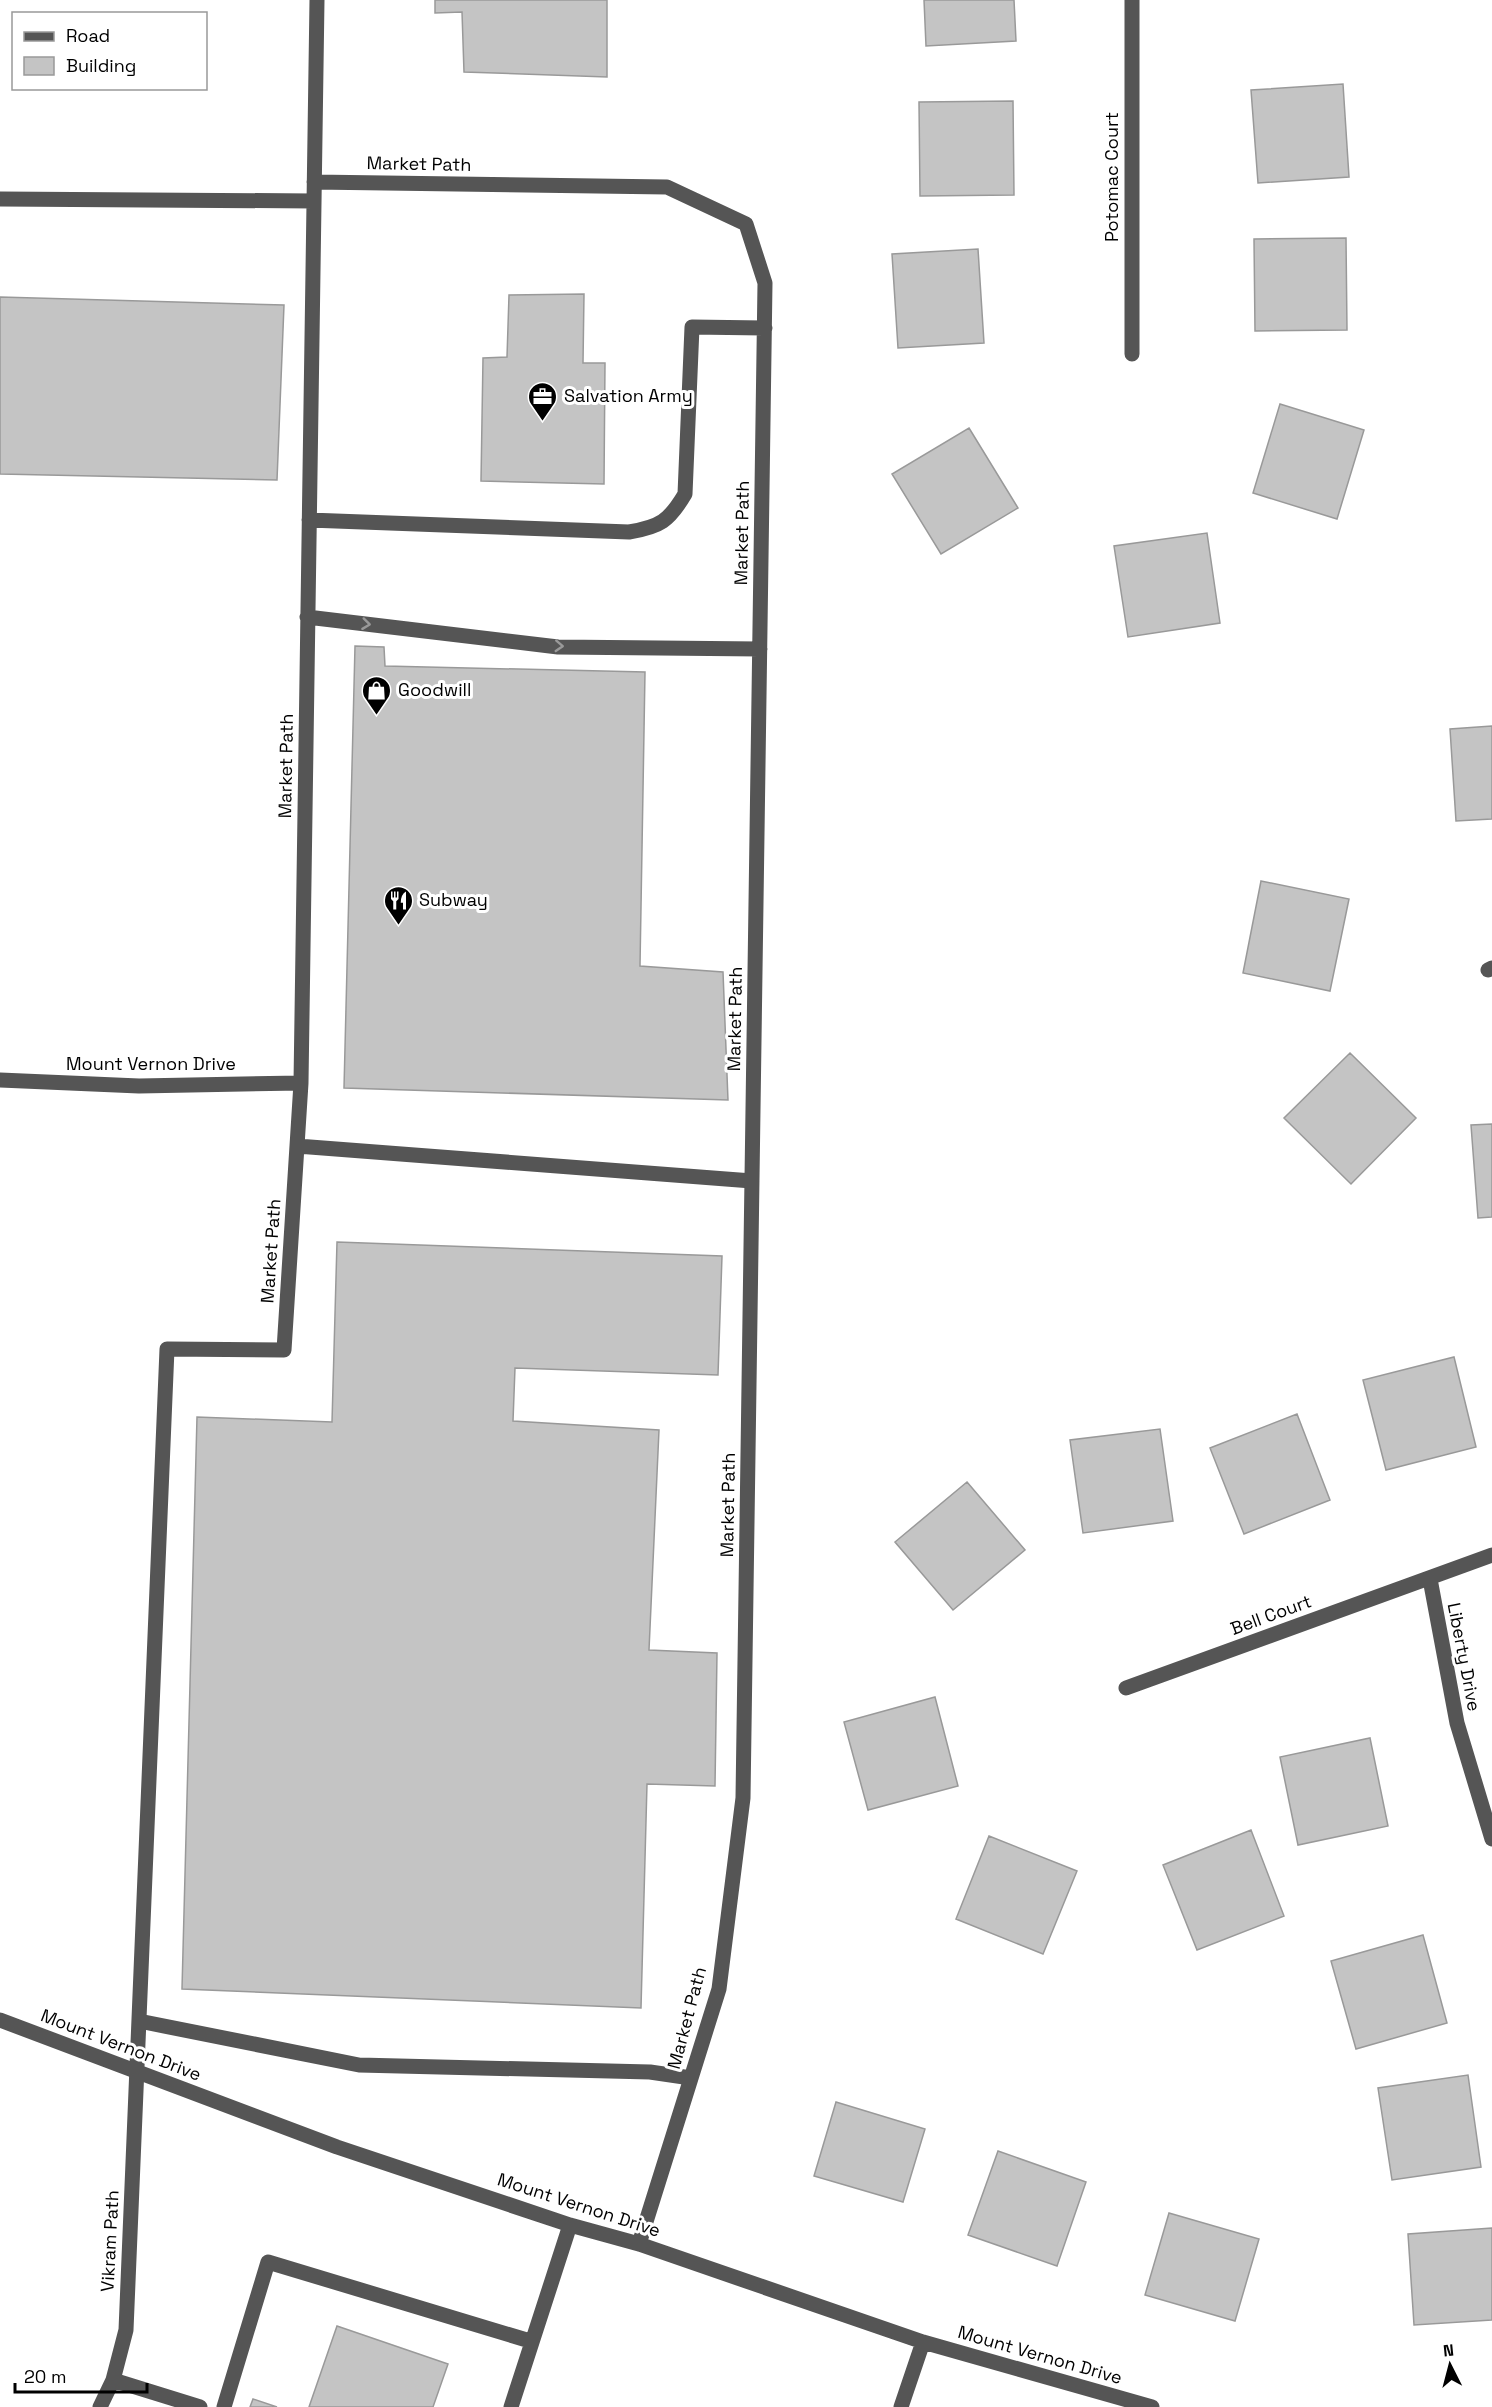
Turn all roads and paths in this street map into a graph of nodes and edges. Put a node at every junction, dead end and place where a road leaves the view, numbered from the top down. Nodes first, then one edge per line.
1 (317, 0) edge
2 (1132, 0) edge
3 (314, 182) junction
4 (0, 199) edge
5 (314, 201) junction
6 (765, 328) junction
7 (1132, 354) dead end
8 (309, 520) junction
9 (307, 617) junction
10 (760, 649) junction
11 (0, 1080) edge
12 (301, 1083) junction
13 (297, 1146) junction
14 (752, 1181) junction
15 (284, 1350) joint
16 (1492, 1555) edge
17 (1430, 1579) junction
18 (1126, 1688) dead end
19 (1492, 1839) edge
20 (0, 2020) edge
21 (139, 2021) junction
22 (137, 2072) junction
23 (692, 2078) junction
24 (570, 2225) junction
25 (639, 2244) junction
26 (530, 2341) junction
27 (923, 2342) junction
28 (114, 2380) junction
29 (100, 2407) edge
30 (200, 2407) edge
31 (224, 2407) edge
32 (510, 2407) edge
33 (901, 2407) edge
34 (1152, 2407) edge

1 - 3 street, Market Path
2 - 7 street, Potomac Court
3 - 5 street, Market Path
3 - 6 street, Market Path
4 - 5 street
5 - 8 street, Market Path
6 - 8 street
6 - 10 street, Market Path
8 - 9 street, Market Path
9 -> 10 street
9 - 12 street, Market Path
10 - 14 street, Market Path
11 - 12 street, Mount Vernon Drive
12 - 13 street, Market Path
13 - 14 street
13 - 15 street, Market Path
14 - 23 street, Market Path
15 - 21 street, Vikram Path
16 - 17 street
17 - 18 street, Bell Court
17 - 19 street, Liberty Drive
20 - 22 street, Mount Vernon Drive
21 - 22 street, Vikram Path
21 - 23 street
22 - 24 street, Mount Vernon Drive
22 - 28 street, Vikram Path
23 - 25 street, Market Path
24 - 25 street, Mount Vernon Drive
24 - 26 street
25 - 27 street, Mount Vernon Drive
26 - 31 street
26 - 32 street
27 - 33 street
27 - 34 street, Mount Vernon Drive
28 - 29 street, Vikram Path
28 - 30 street

